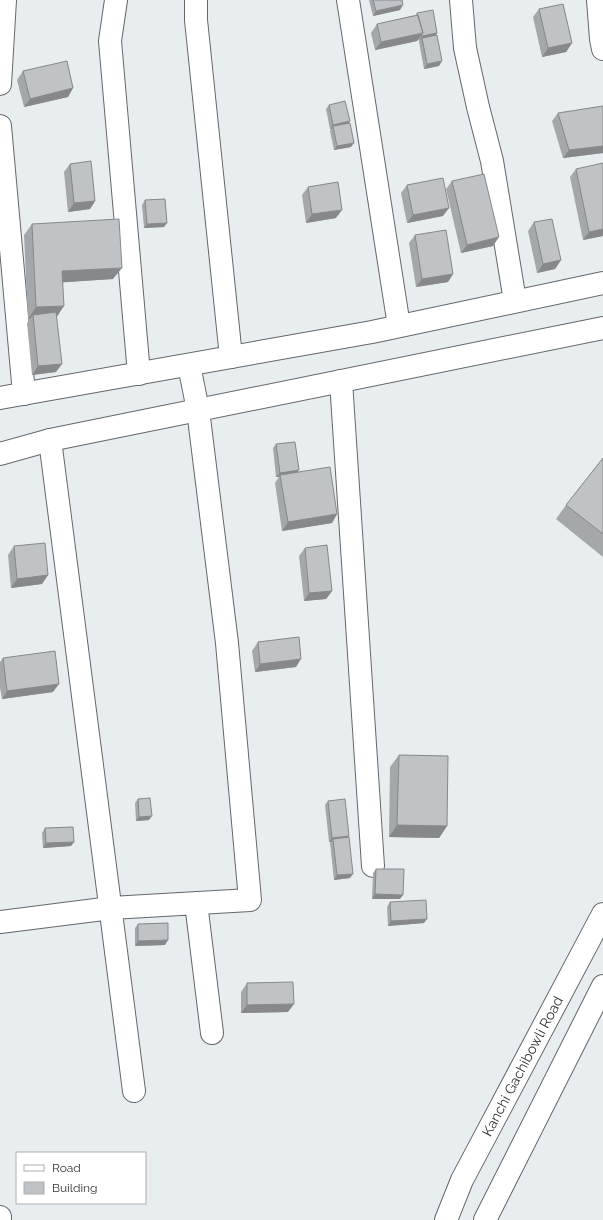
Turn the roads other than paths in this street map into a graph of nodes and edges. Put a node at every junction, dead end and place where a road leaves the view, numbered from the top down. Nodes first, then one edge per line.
1 (5, 0) edge
2 (116, 0) edge
3 (196, 0) edge
4 (348, 0) edge
5 (461, 0) edge
6 (598, 0) edge
7 (603, 49) edge
8 (0, 84) edge
9 (0, 126) edge
10 (603, 283) edge
11 (514, 301) junction
12 (399, 326) junction
13 (603, 328) edge
14 (231, 357) junction
15 (189, 365) junction
16 (139, 374) junction
17 (341, 381) junction
18 (24, 394) junction
19 (0, 398) edge
20 (198, 410) junction
21 (50, 440) junction
22 (0, 454) edge
23 (373, 866) dead end
24 (196, 903) junction
25 (111, 908) junction
26 (603, 914) edge
27 (0, 922) edge
28 (602, 989) edge
29 (212, 1032) dead end
30 (134, 1091) dead end
31 (0, 1216) edge
32 (0, 1220) edge
33 (446, 1220) edge
34 (486, 1220) edge

1 - 8 street
2 - 16 street
3 - 14 street
4 - 12 street
5 - 11 street
6 - 7 street
9 - 18 street
10 - 11 street
11 - 12 street
12 - 14 street
13 - 17 street
14 - 15 street
15 - 16 street
15 - 20 street
16 - 18 street
17 - 20 street
17 - 23 street
18 - 19 street
20 - 21 street
20 - 24 street
21 - 22 street
21 - 25 street
24 - 25 street
24 - 29 street
25 - 27 street
25 - 30 street
26 - 33 street, Kanchi Gachibowli Road
28 - 34 street
31 - 32 street

